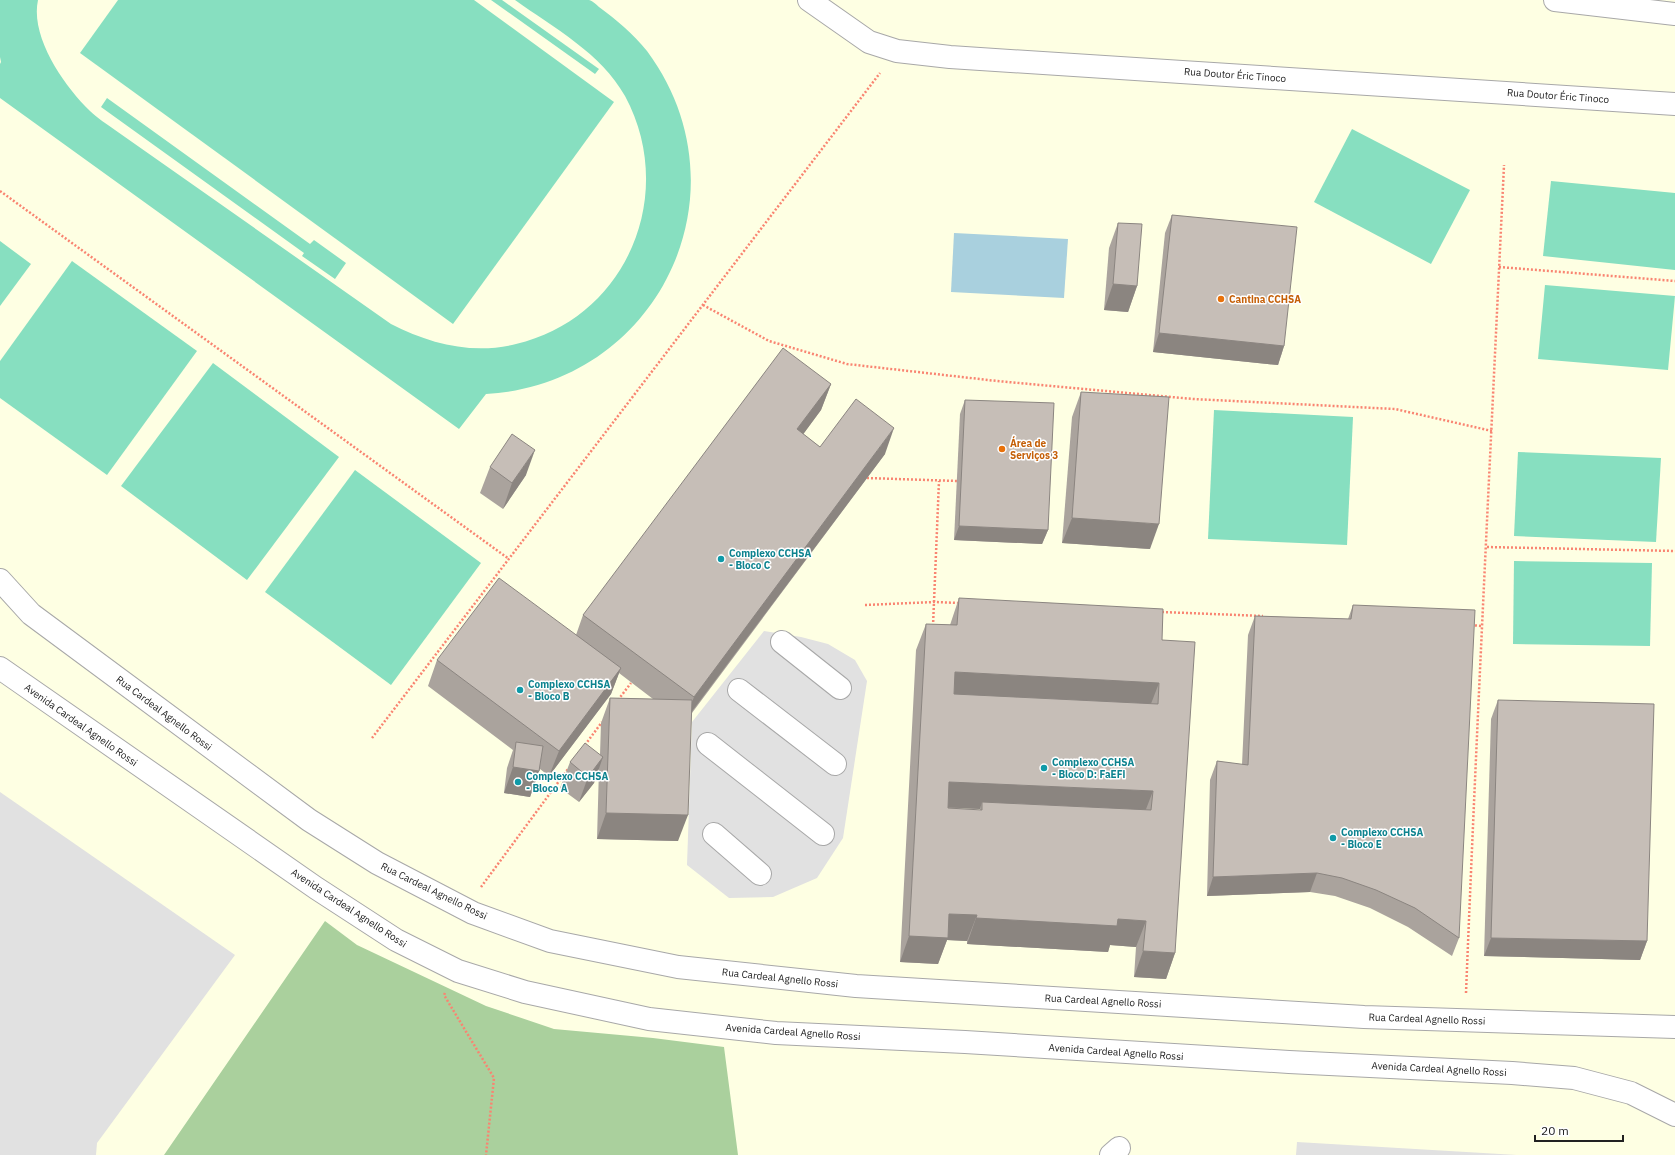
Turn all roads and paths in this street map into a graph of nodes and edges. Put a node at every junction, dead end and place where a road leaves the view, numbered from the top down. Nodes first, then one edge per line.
1 (809, 0) edge
2 (1555, 0) edge
3 (1675, 14) edge
4 (897, 51) junction
5 (1675, 104) edge
6 (1504, 165) dead end
7 (0, 191) edge
8 (1499, 267) junction
9 (1675, 281) edge
10 (703, 305) junction
11 (1492, 431) junction
12 (867, 478) edge
13 (939, 481) junction
14 (956, 481) dead end
15 (1487, 547) junction
16 (1675, 551) edge
17 (509, 559) junction
18 (0, 580) edge
19 (934, 602) junction
20 (966, 603) edge
21 (866, 605) dead end
22 (1156, 612) edge
23 (1267, 617) edge
24 (1465, 625) edge
25 (1481, 626) junction
26 (933, 634) edge
27 (782, 642) dead end
28 (0, 668) edge
29 (631, 683) edge
30 (840, 688) dead end
31 (739, 690) dead end
32 (617, 701) edge
33 (603, 720) edge
34 (372, 738) dead end
35 (708, 744) dead end
36 (580, 751) edge
37 (571, 764) edge
38 (835, 764) dead end
39 (714, 834) dead end
40 (823, 834) dead end
41 (760, 874) dead end
42 (473, 913) junction
43 (458, 971) junction
44 (1464, 1020) junction
45 (1675, 1027) edge
46 (1675, 1115) edge
47 (486, 1155) edge

1 - 4 street, Rua Doutor Éric Tinoco
2 - 3 street
4 - 5 street, Rua Doutor Éric Tinoco
4 - 10 path
6 - 8 path
7 - 17 path
8 - 9 path
8 - 11 path
10 - 11 path
10 - 17 path
11 - 15 path
12 - 13 path
13 - 14 path
13 - 19 path
15 - 16 path
15 - 25 path
17 - 34 path
18 - 42 street, Rua Cardeal Agnello Rossi
19 - 20 path
19 - 21 path
19 - 26 path
22 - 23 path
24 - 25 path
25 - 44 path
27 - 30 street
28 - 43 street, Avenida Cardeal Agnello Rossi
29 - 32 path
31 - 38 street
33 - 36 path
35 - 40 street
37 - 42 path
39 - 41 street
42 - 44 street, Rua Cardeal Agnello Rossi
43 - 46 street, Avenida Cardeal Agnello Rossi
43 - 47 path
44 - 45 street, Rua Cardeal Agnello Rossi

